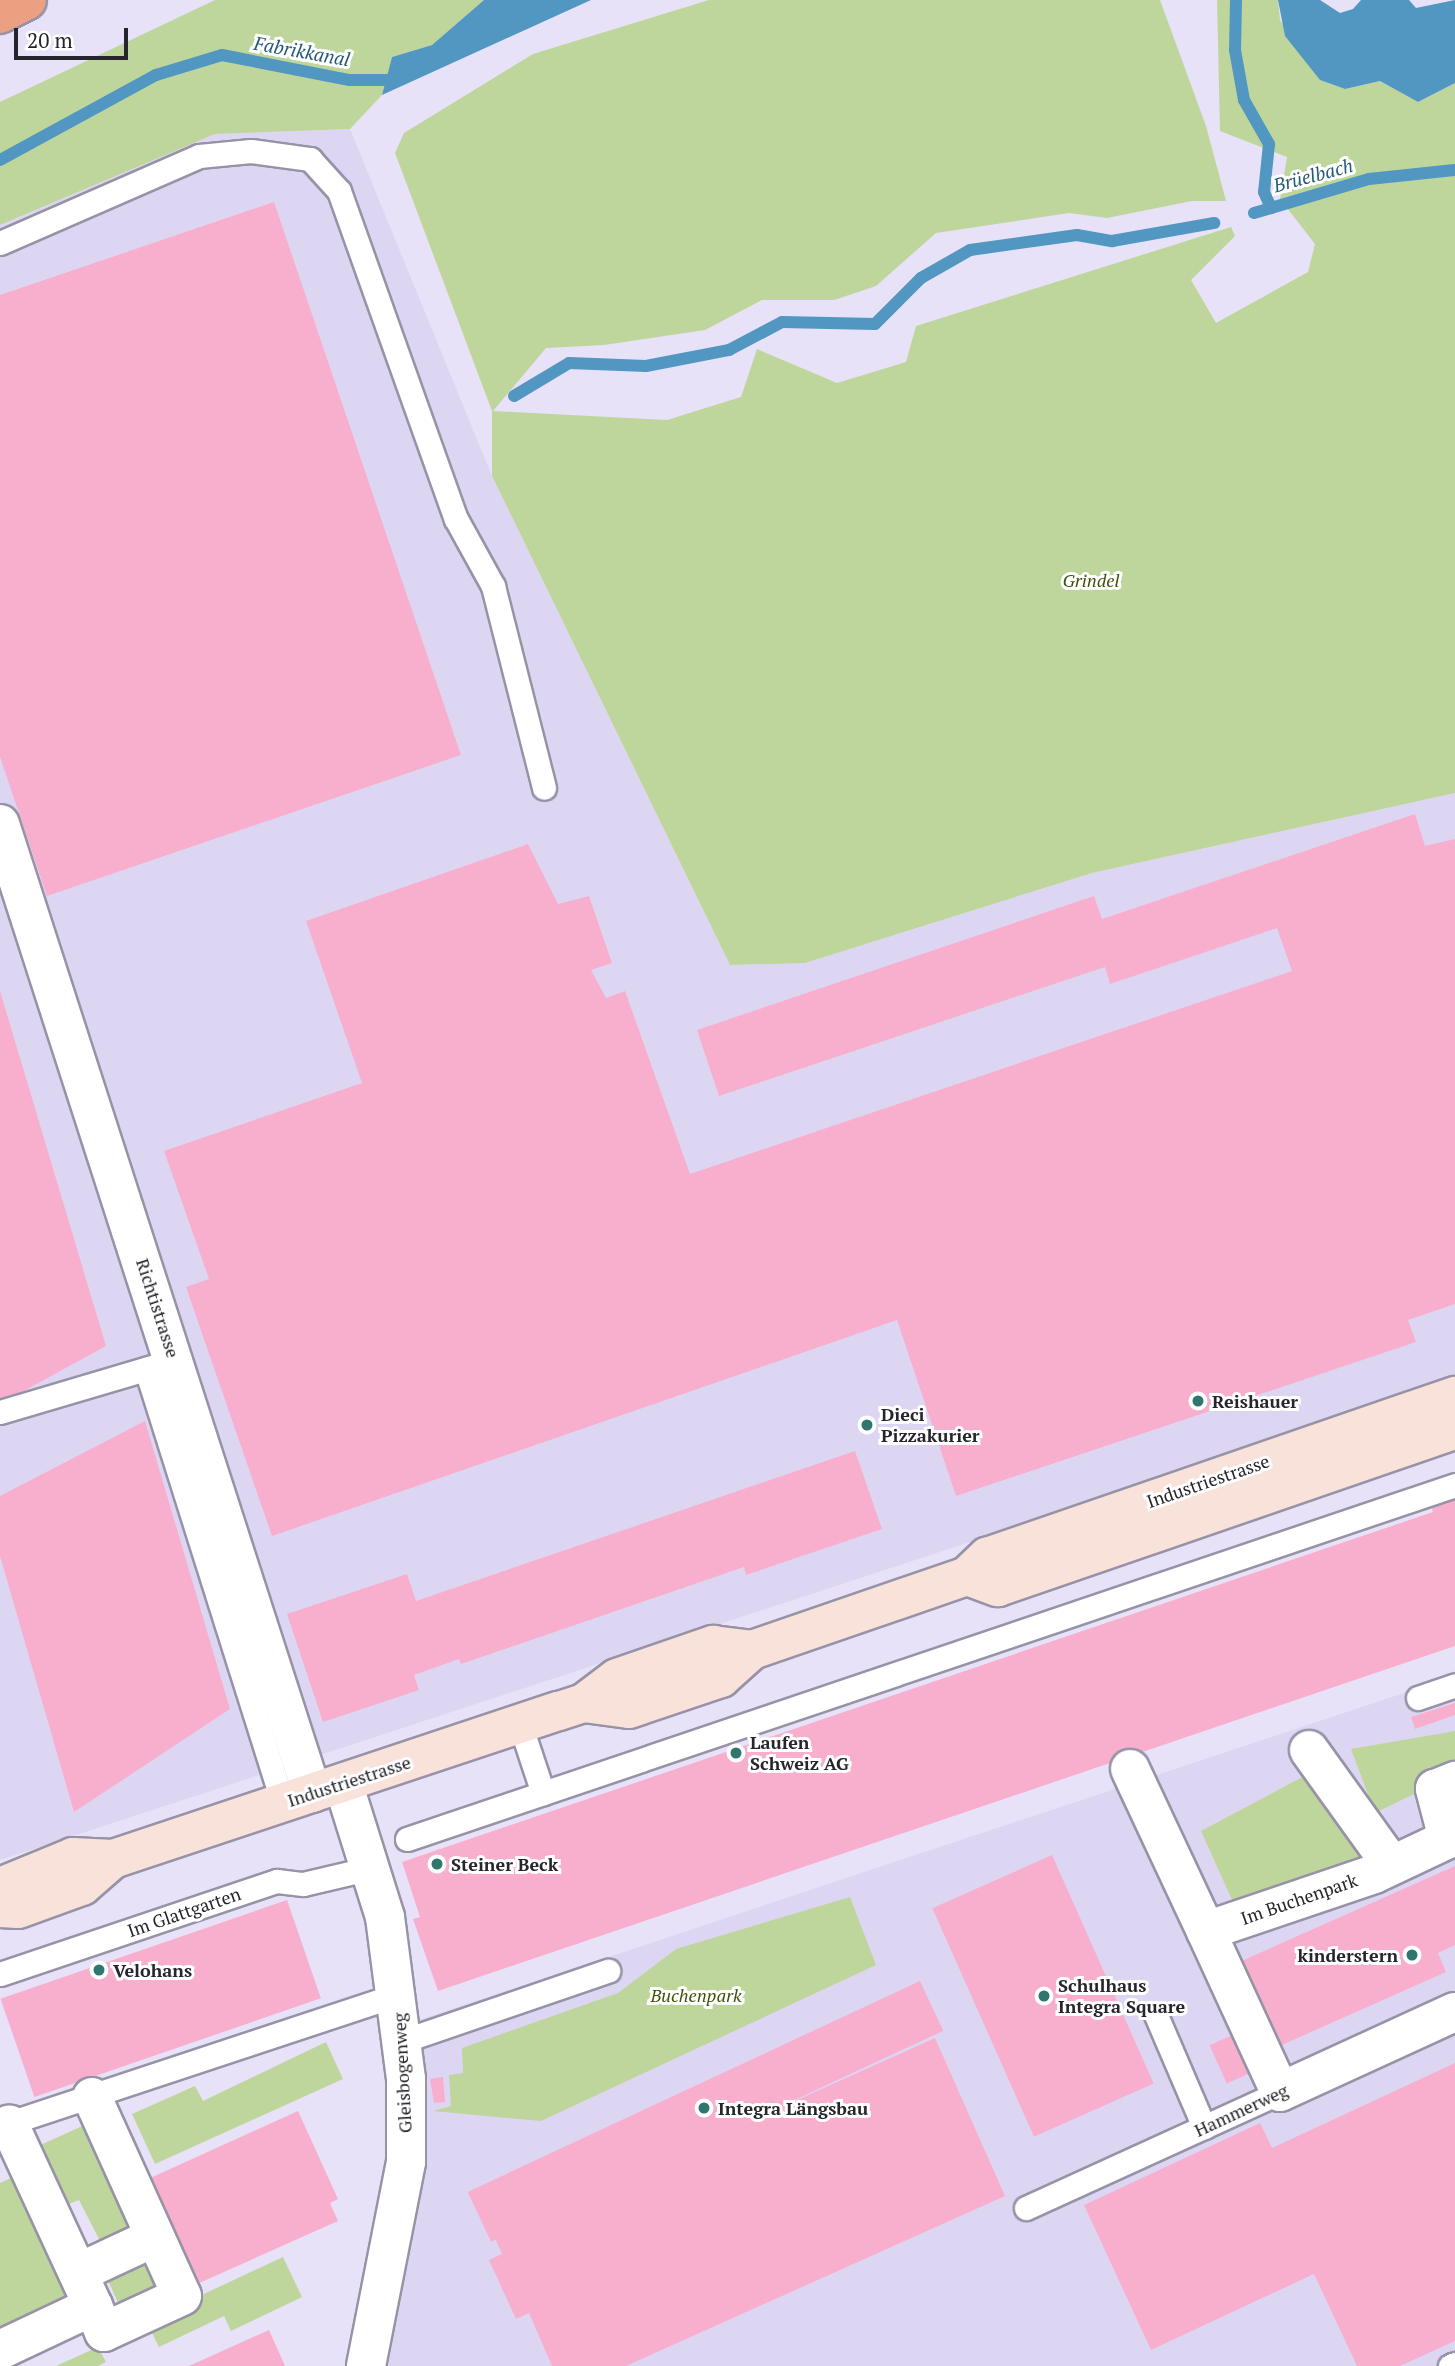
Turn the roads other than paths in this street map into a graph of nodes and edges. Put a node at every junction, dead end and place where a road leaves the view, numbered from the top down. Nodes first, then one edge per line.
1 (27, 0) edge
2 (0, 13) edge
3 (0, 243) edge
4 (544, 788) dead end
5 (0, 824) edge
6 (161, 1364) junction
7 (1455, 1396) edge
8 (0, 1412) edge
9 (1455, 1430) edge
10 (1455, 1485) edge
11 (967, 1576) junction
12 (1455, 1685) edge
13 (1418, 1698) dead end
14 (520, 1724) junction
15 (1309, 1751) dead end
16 (1130, 1769) dead end
17 (1455, 1781) edge
18 (313, 1793) junction
19 (542, 1793) junction
20 (407, 1839) dead end
21 (113, 1859) junction
22 (1391, 1864) junction
23 (371, 1868) junction
24 (0, 1887) edge
25 (0, 1908) edge
26 (1206, 1931) junction
27 (608, 1971) dead end
28 (0, 1974) edge
29 (398, 1994) junction
30 (1455, 2012) edge
31 (1156, 2015) dead end
32 (403, 2041) junction
33 (1280, 2092) junction
34 (92, 2097) junction
35 (4, 2125) edge
36 (1204, 2127) junction
37 (1026, 2208) dead end
38 (155, 2237) junction
39 (85, 2290) junction
40 (0, 2350) edge
41 (366, 2366) edge

1 - 2 highway
3 - 4 lane
5 - 6 street, Richtistrasse
6 - 8 lane
6 - 18 street, Richtistrasse
7 - 11 street, Industriestrasse
9 - 11 street, Industriestrasse
10 - 19 lane
11 - 14 street, Industriestrasse
12 - 13 lane
14 - 18 street, Industriestrasse
14 - 19 lane
15 - 22 street
16 - 26 street
17 - 22 street, Im Buchenpark
18 - 21 street, Industriestrasse
18 - 23 street, Gleisbogenweg
19 - 20 lane
21 - 24 street, Industriestrasse
21 - 25 street, Industriestrasse
22 - 26 street, Im Buchenpark
23 - 28 lane, Im Glattgarten
23 - 29 street, Gleisbogenweg
26 - 33 street
27 - 32 lane
29 - 32 street, Gleisbogenweg
29 - 34 lane
30 - 33 street, Hammerweg
31 - 36 lane
32 - 41 street, Gleisbogenweg
33 - 36 lane, Hammerweg
34 - 35 lane
34 - 38 street
35 - 39 street
36 - 37 lane, Hammerweg
38 - 39 street
38 - 39 street
39 - 40 street

